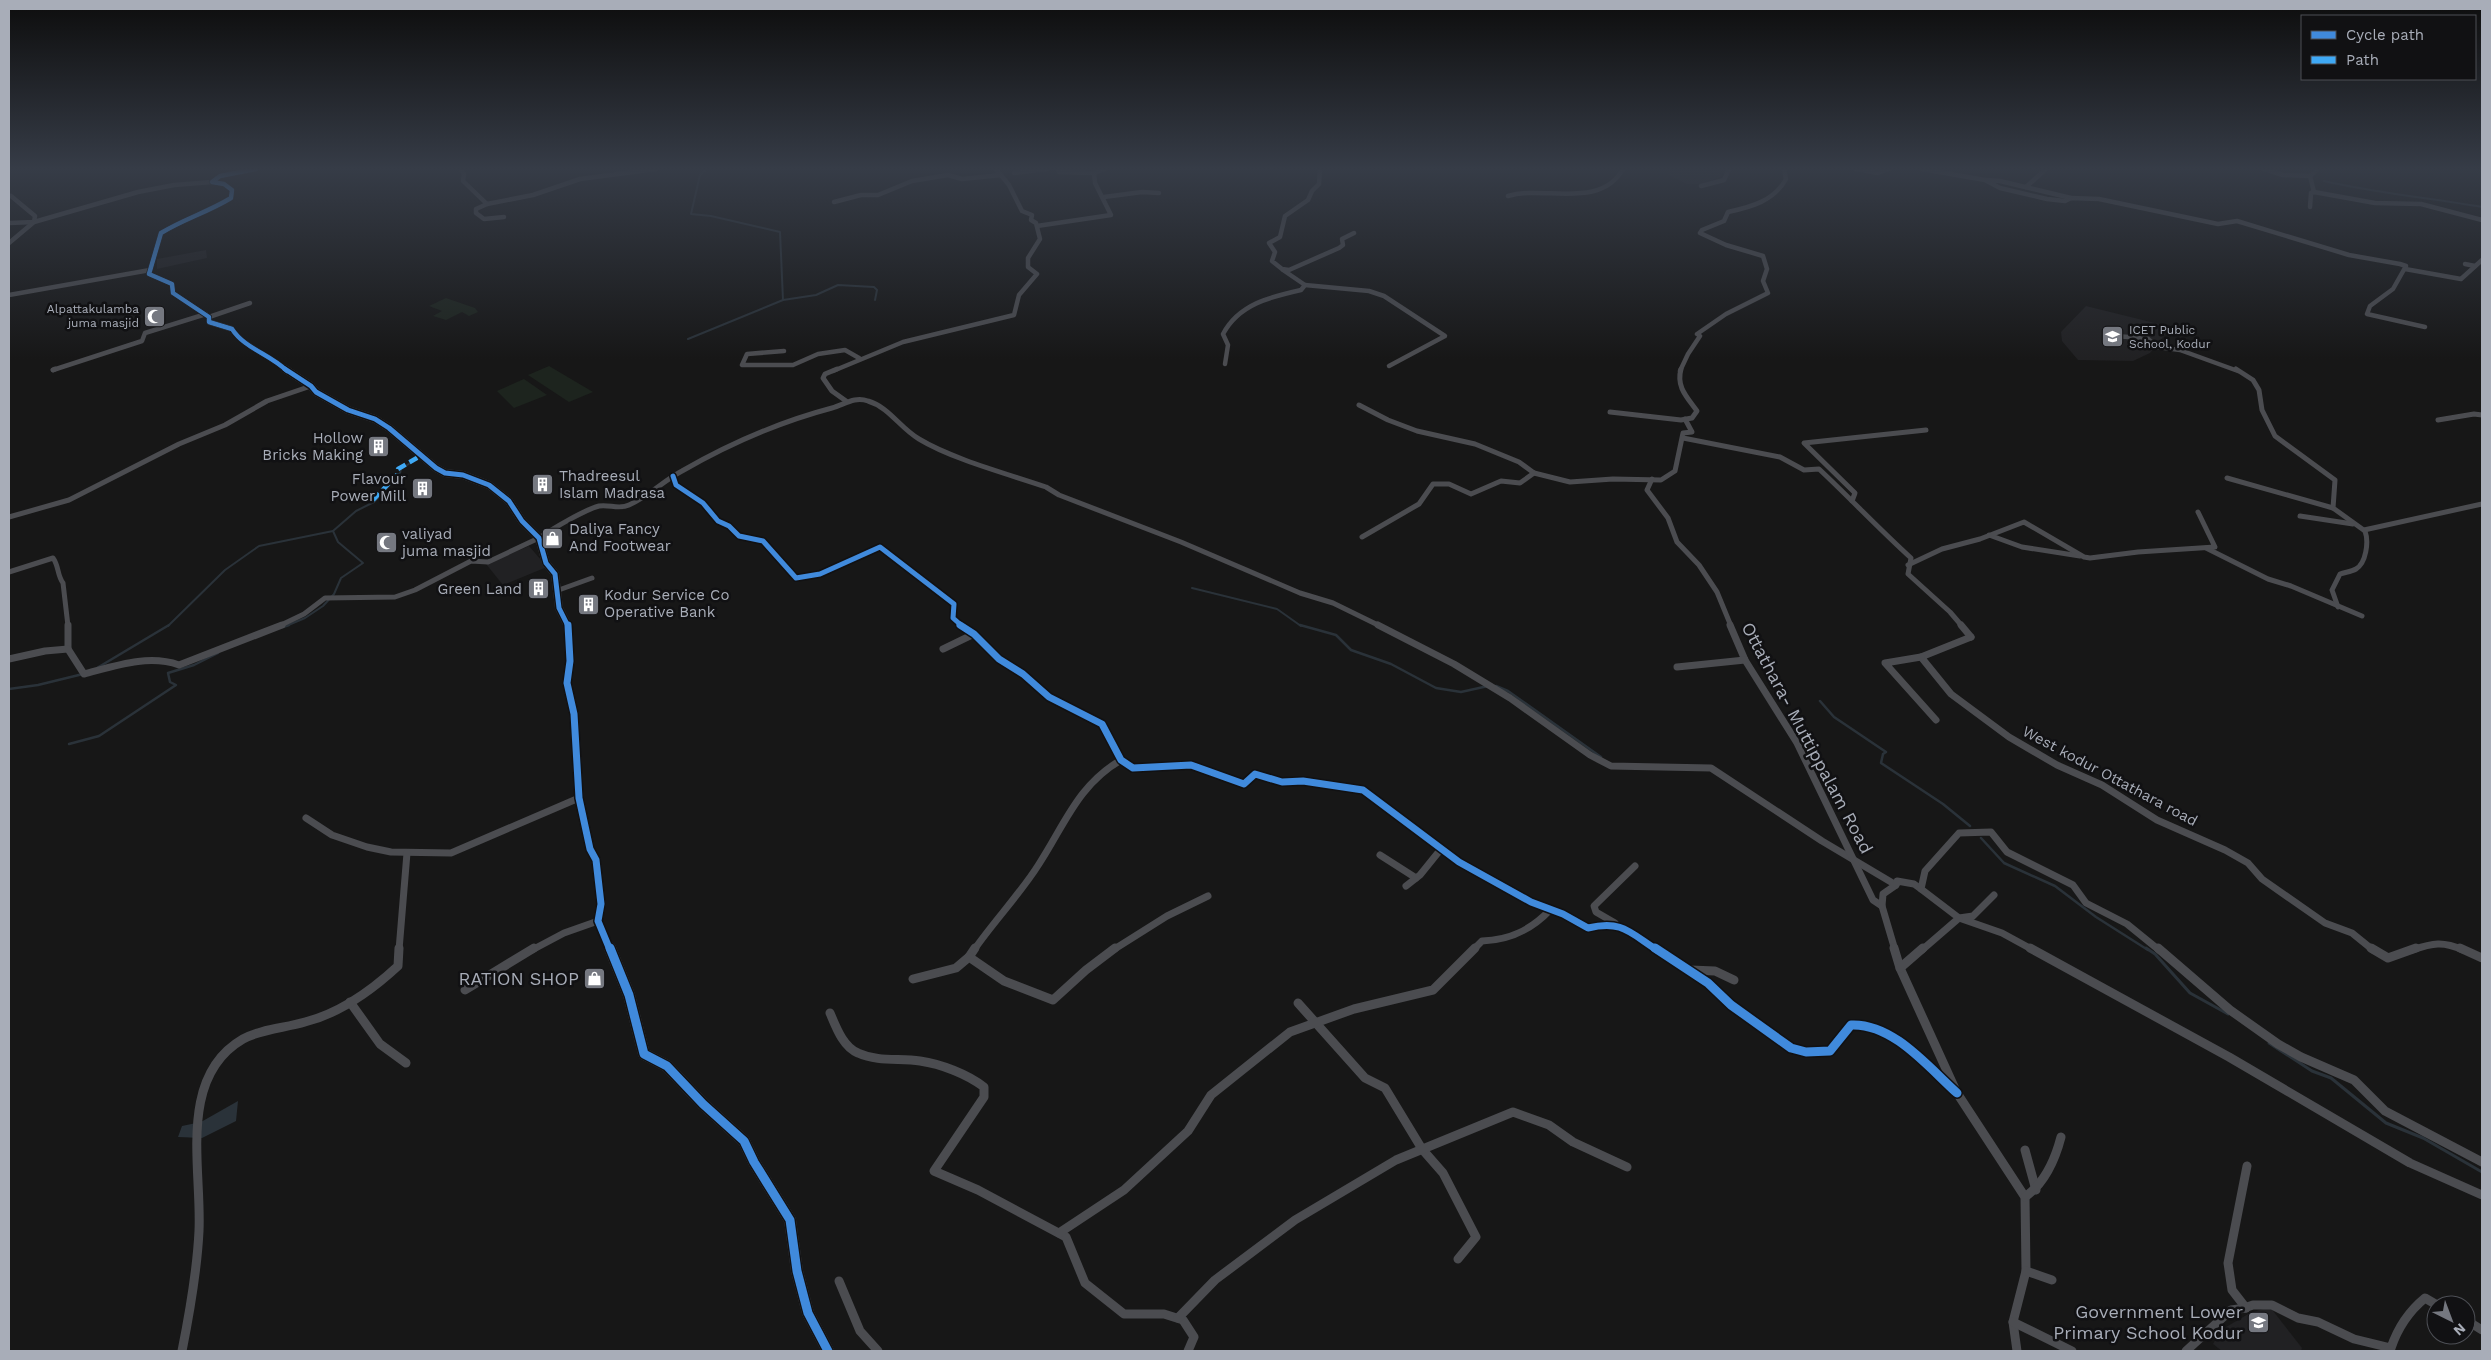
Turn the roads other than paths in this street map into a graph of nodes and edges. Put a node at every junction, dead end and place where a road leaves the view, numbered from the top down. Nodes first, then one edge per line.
1 (22, 232) edge
2 (164, 232) edge
3 (1039, 232) edge
4 (1281, 232) edge
5 (1700, 232) edge
6 (2275, 232) edge
7 (1354, 233) dead end
8 (9, 243) edge
9 (2482, 260) edge
10 (2464, 264) dead end
11 (2475, 266) junction
12 (2405, 269) junction
13 (150, 270) junction
14 (1282, 270) junction
15 (1305, 285) junction
16 (9, 295) edge
17 (250, 303) dead end
18 (207, 315) junction
19 (2426, 327) dead end
20 (2112, 336) dead end
21 (784, 350) dead end
22 (859, 358) junction
23 (1225, 364) dead end
24 (1389, 366) dead end
25 (54, 370) dead end
26 (311, 386) junction
27 (846, 401) junction
28 (1359, 405) dead end
29 (1610, 412) dead end
30 (2482, 415) edge
31 (1685, 419) junction
32 (2438, 420) dead end
33 (1926, 430) dead end
34 (1683, 438) dead end
35 (1534, 473) junction
36 (673, 476) junction
37 (2227, 478) dead end
38 (1652, 479) junction
39 (1852, 501) junction
40 (2482, 504) edge
41 (2333, 508) junction
42 (2198, 512) dead end
43 (2300, 516) dead end
44 (9, 517) edge
45 (2354, 524) junction
46 (2364, 530) junction
47 (1990, 535) junction
48 (1362, 537) dead end
49 (539, 538) junction
50 (2206, 548) junction
51 (2084, 557) junction
52 (1908, 565) junction
53 (9, 572) edge
54 (592, 578) dead end
55 (556, 591) junction
56 (2338, 607) junction
57 (2362, 616) dead end
58 (974, 634) junction
59 (68, 649) junction
60 (942, 649) dead end
61 (1921, 657) junction
62 (9, 659) edge
63 (1745, 660) junction
64 (1677, 667) dead end
65 (1936, 720) dead end
66 (1121, 760) junction
67 (580, 798) junction
68 (306, 818) dead end
69 (1441, 849) junction
70 (408, 853) junction
71 (1380, 855) dead end
72 (1854, 861) junction
73 (1635, 866) dead end
74 (1416, 878) junction
75 (1896, 885) junction
76 (1406, 886) dead end
77 (1921, 889) junction
78 (1994, 895) dead end
79 (1208, 896) dead end
80 (1882, 906) junction
81 (1550, 910) junction
82 (1959, 918) junction
83 (598, 921) junction
84 (1619, 925) junction
85 (969, 957) junction
86 (2482, 958) edge
87 (1900, 968) junction
88 (1688, 970) junction
89 (913, 979) dead end
90 (1734, 980) dead end
91 (465, 990) dead end
92 (350, 1002) junction
93 (1298, 1003) dead end
94 (830, 1013) dead end
95 (1315, 1023) junction
96 (406, 1064) dead end
97 (1957, 1092) junction
98 (2061, 1137) dead end
99 (1422, 1149) junction
100 (2025, 1150) dead end
101 (2482, 1162) edge
102 (2247, 1166) dead end
103 (1627, 1167) dead end
104 (2036, 1190) junction
105 (2482, 1195) edge
106 (2025, 1197) junction
107 (1059, 1233) junction
108 (1458, 1259) dead end
109 (2026, 1271) junction
110 (2052, 1280) dead end
111 (839, 1281) dead end
112 (2426, 1299) edge
113 (2247, 1307) junction
114 (1178, 1318) junction
115 (2013, 1322) junction
116 (182, 1351) edge
117 (828, 1351) edge
118 (878, 1351) edge
119 (1188, 1351) edge
120 (2017, 1351) edge
121 (2072, 1351) edge
122 (2186, 1351) edge

1 - 8 street
2 - 13 street
3 - 22 street
4 - 14 street
5 - 31 street
6 - 12 street
7 - 14 street
9 - 11 street
10 - 11 street
11 - 12 street
12 - 19 street
13 - 16 street
13 - 18 street
14 - 15 street
15 - 23 street
15 - 24 street
17 - 18 street
18 - 25 street
18 - 26 street
20 - 41 street
21 - 22 street
22 - 27 street
26 - 44 street
26 - 49 street
27 - 36 street
27 - 72 street
28 - 35 street
29 - 31 street
30 - 32 street
31 - 38 street
33 - 39 street
34 - 39 street
35 - 38 street
35 - 48 street
36 - 49 street
36 - 58 street
37 - 41 street
38 - 63 street, Ottathara- Muttippalam Road
39 - 52 street
40 - 46 street
41 - 45 street
42 - 50 street
43 - 45 street
45 - 46 street
46 - 56 street
47 - 51 street
47 - 51 street
47 - 52 street
49 - 55 street
49 - 59 street
50 - 51 street
50 - 56 street
52 - 61 street
53 - 59 street
54 - 55 street
55 - 67 street
56 - 57 street
58 - 60 street
58 - 66 street
59 - 62 street
61 - 65 street
61 - 86 street, West kodur Ottathara road
63 - 64 street
63 - 72 street, Ottathara- Muttippalam Road
66 - 69 street
66 - 85 street
67 - 70 street
67 - 83 street
68 - 70 street
69 - 74 street
69 - 81 street
70 - 92 street
71 - 74 street
72 - 75 street
72 - 80 street, Ottathara- Muttippalam Road
73 - 84 street
74 - 76 street
75 - 77 street
75 - 80 street
77 - 82 street
77 - 101 street
78 - 82 street
79 - 85 street
80 - 87 street, Ottathara- Muttippalam Road
81 - 84 street
81 - 95 street
82 - 87 street
82 - 105 street
83 - 91 street
83 - 117 street
84 - 88 street
85 - 89 street
87 - 97 street, Ottathara- Muttippalam Road
88 - 90 street
88 - 97 street
92 - 96 street
92 - 116 street
93 - 95 street
94 - 107 street
95 - 99 street
95 - 107 street
97 - 106 street, Ottathara- Muttippalam Road
98 - 104 street
99 - 103 street
99 - 108 street
99 - 114 street
100 - 104 street
102 - 113 street
104 - 106 street
106 - 109 street, Ottathara- Muttippalam Road
107 - 114 street
109 - 110 street
109 - 115 street, Ottathara- Muttippalam Road
111 - 118 street
112 - 113 street
113 - 122 street
114 - 119 street
115 - 120 street, Ottathara- Muttippalam Road
115 - 121 street

